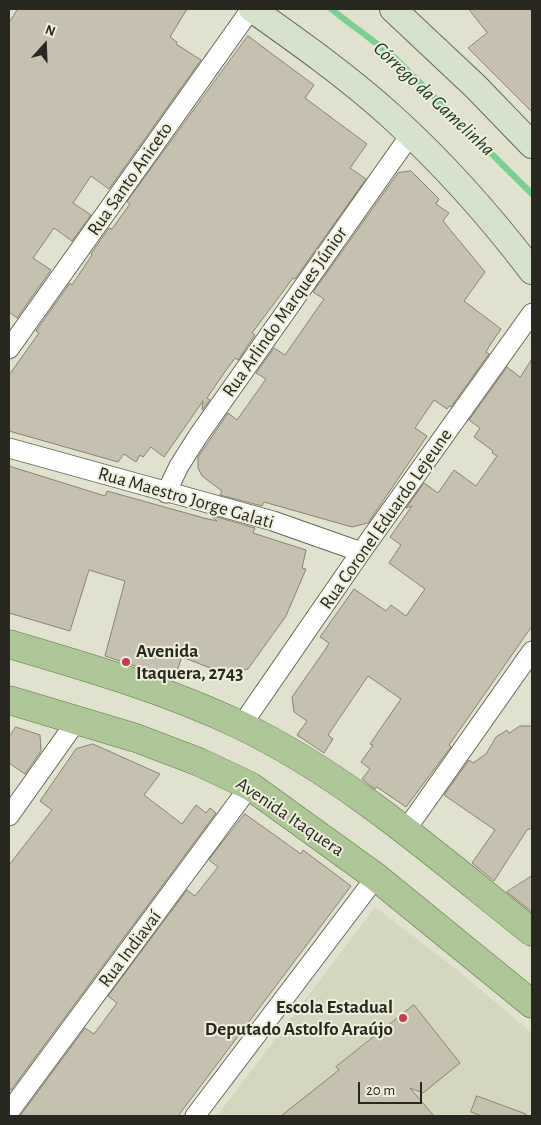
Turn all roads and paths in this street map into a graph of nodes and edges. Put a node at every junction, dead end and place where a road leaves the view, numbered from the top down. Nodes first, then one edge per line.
1 (252, 9) edge
2 (393, 9) edge
3 (411, 134) junction
4 (532, 145) edge
5 (532, 271) edge
6 (532, 313) edge
7 (9, 349) edge
8 (9, 448) edge
9 (166, 493) junction
10 (361, 552) junction
11 (9, 644) edge
12 (532, 654) edge
13 (9, 700) edge
14 (78, 719) junction
15 (241, 726) junction
16 (250, 786) junction
17 (9, 816) edge
18 (405, 831) junction
19 (376, 878) junction
20 (532, 932) edge
21 (532, 1004) edge
22 (9, 1112) edge
23 (195, 1116) edge

1 - 3 main road
1 - 7 street, Rua Santo Aniceto
2 - 4 main road
3 - 5 main road
3 - 9 street, Rua Arlindo Marques Júnior
6 - 10 street, Rua Coronel Eduardo Lejeune
8 - 9 street, Rua Maestro Jorge Galati
9 - 10 street, Rua Maestro Jorge Galati
10 - 15 street, Rua Coronel Eduardo Lejeune
11 - 15 main road
12 - 18 street
13 - 14 main road, Avenida Itaquera
14 - 16 main road, Avenida Itaquera
14 - 17 street
15 - 18 main road
16 - 19 main road, Avenida Itaquera
16 - 22 street, Rua Indiavaí
18 - 20 main road
19 - 21 main road, Avenida Itaquera
19 - 23 street

